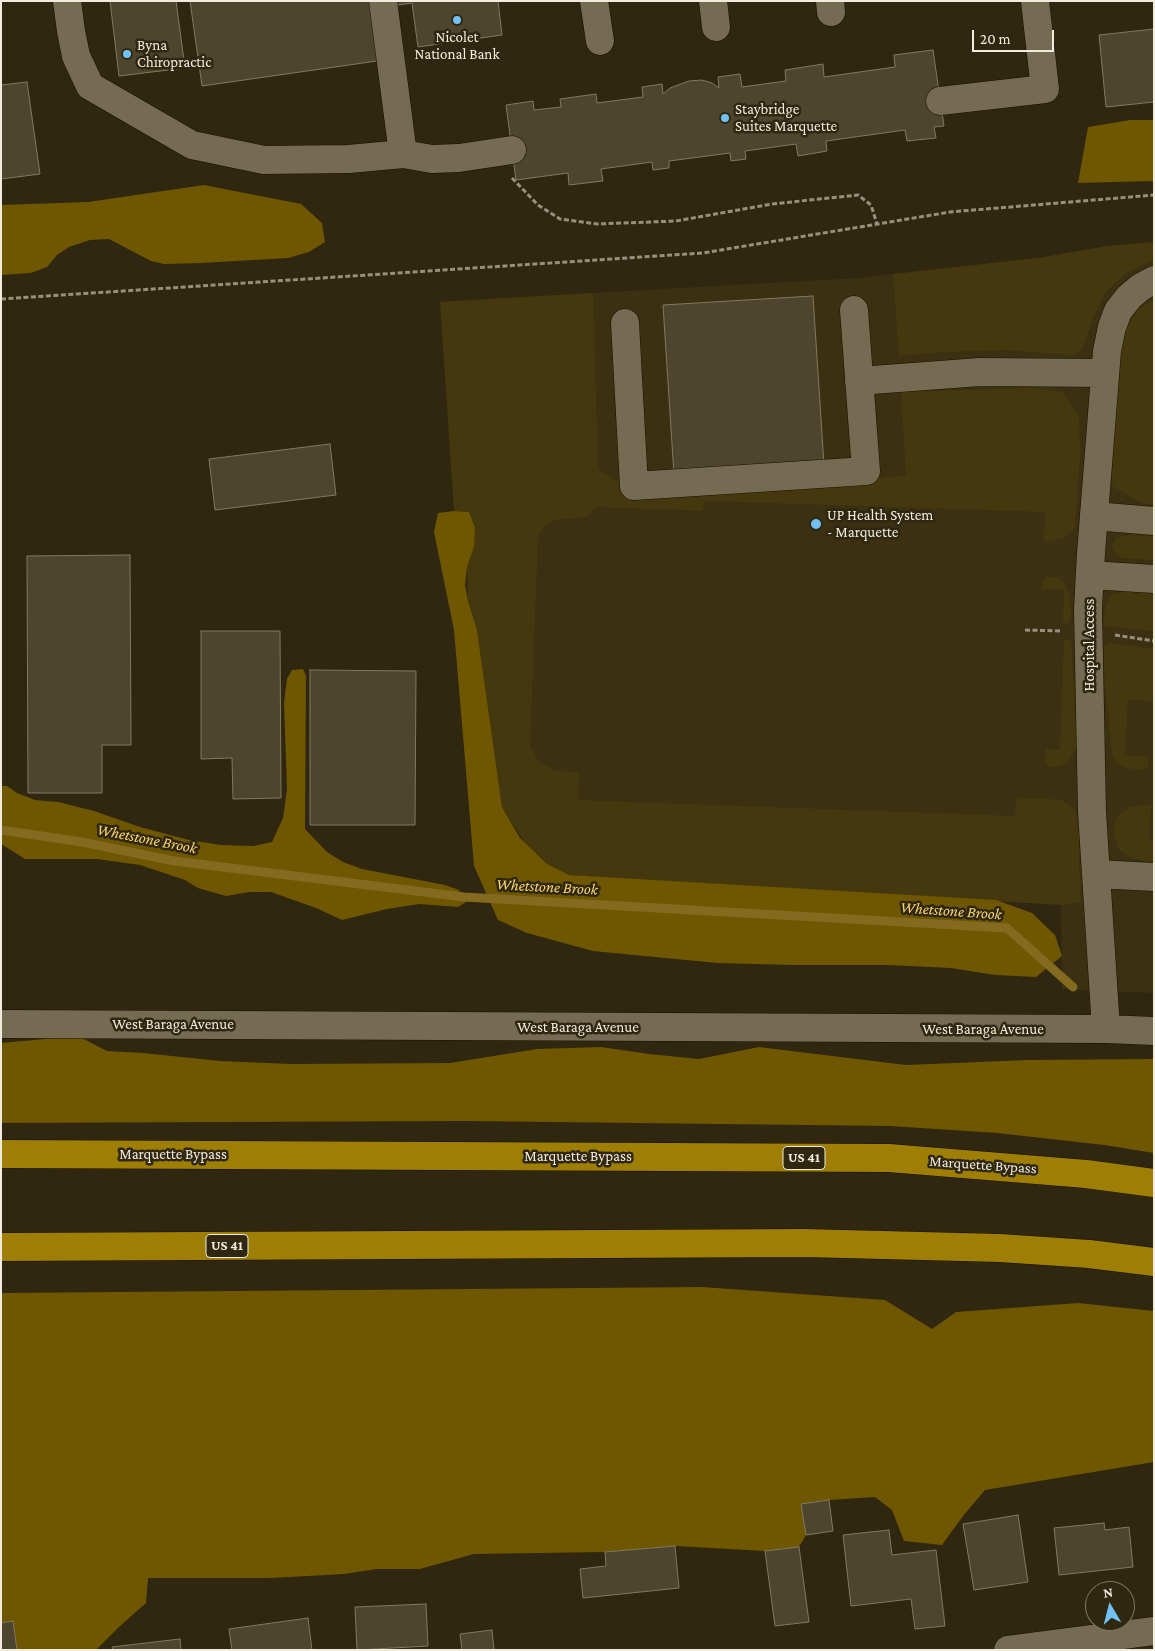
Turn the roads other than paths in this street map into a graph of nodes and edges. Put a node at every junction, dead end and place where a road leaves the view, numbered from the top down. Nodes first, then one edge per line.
1 (67, 1) edge
2 (382, 1) edge
3 (594, 1) edge
4 (1035, 1) edge
5 (600, 41) dead end
6 (940, 101) dead end
7 (500, 152) road end
8 (403, 154) junction
9 (1154, 280) edge
10 (854, 310) dead end
11 (626, 323) dead end
12 (1105, 373) junction
13 (859, 380) junction
14 (1094, 516) junction
15 (1154, 521) edge
16 (1090, 575) junction
17 (1154, 579) edge
18 (1096, 874) junction
19 (1154, 877) edge
20 (1, 1024) edge
21 (1106, 1029) junction
22 (1154, 1031) edge
23 (1, 1154) edge
24 (1154, 1183) edge
25 (1, 1247) edge
26 (1154, 1262) edge
27 (1154, 1631) edge
28 (1008, 1650) edge

1 - 8 street
2 - 8 street
3 - 5 street
4 - 6 street
7 - 8 street
9 - 12 street, Hospital Access
10 - 13 street
11 - 13 street
12 - 13 street
12 - 14 street, Hospital Access
14 - 15 street
14 - 16 street, Hospital Access
16 - 17 street
16 - 18 street, Hospital Access
18 - 19 street
18 - 21 street, Hospital Access
20 - 21 street, West Baraga Avenue
21 - 22 street, West Baraga Avenue
23 - 24 highway, Marquette Bypass / US 41
25 - 26 highway, US 41
27 - 28 street

